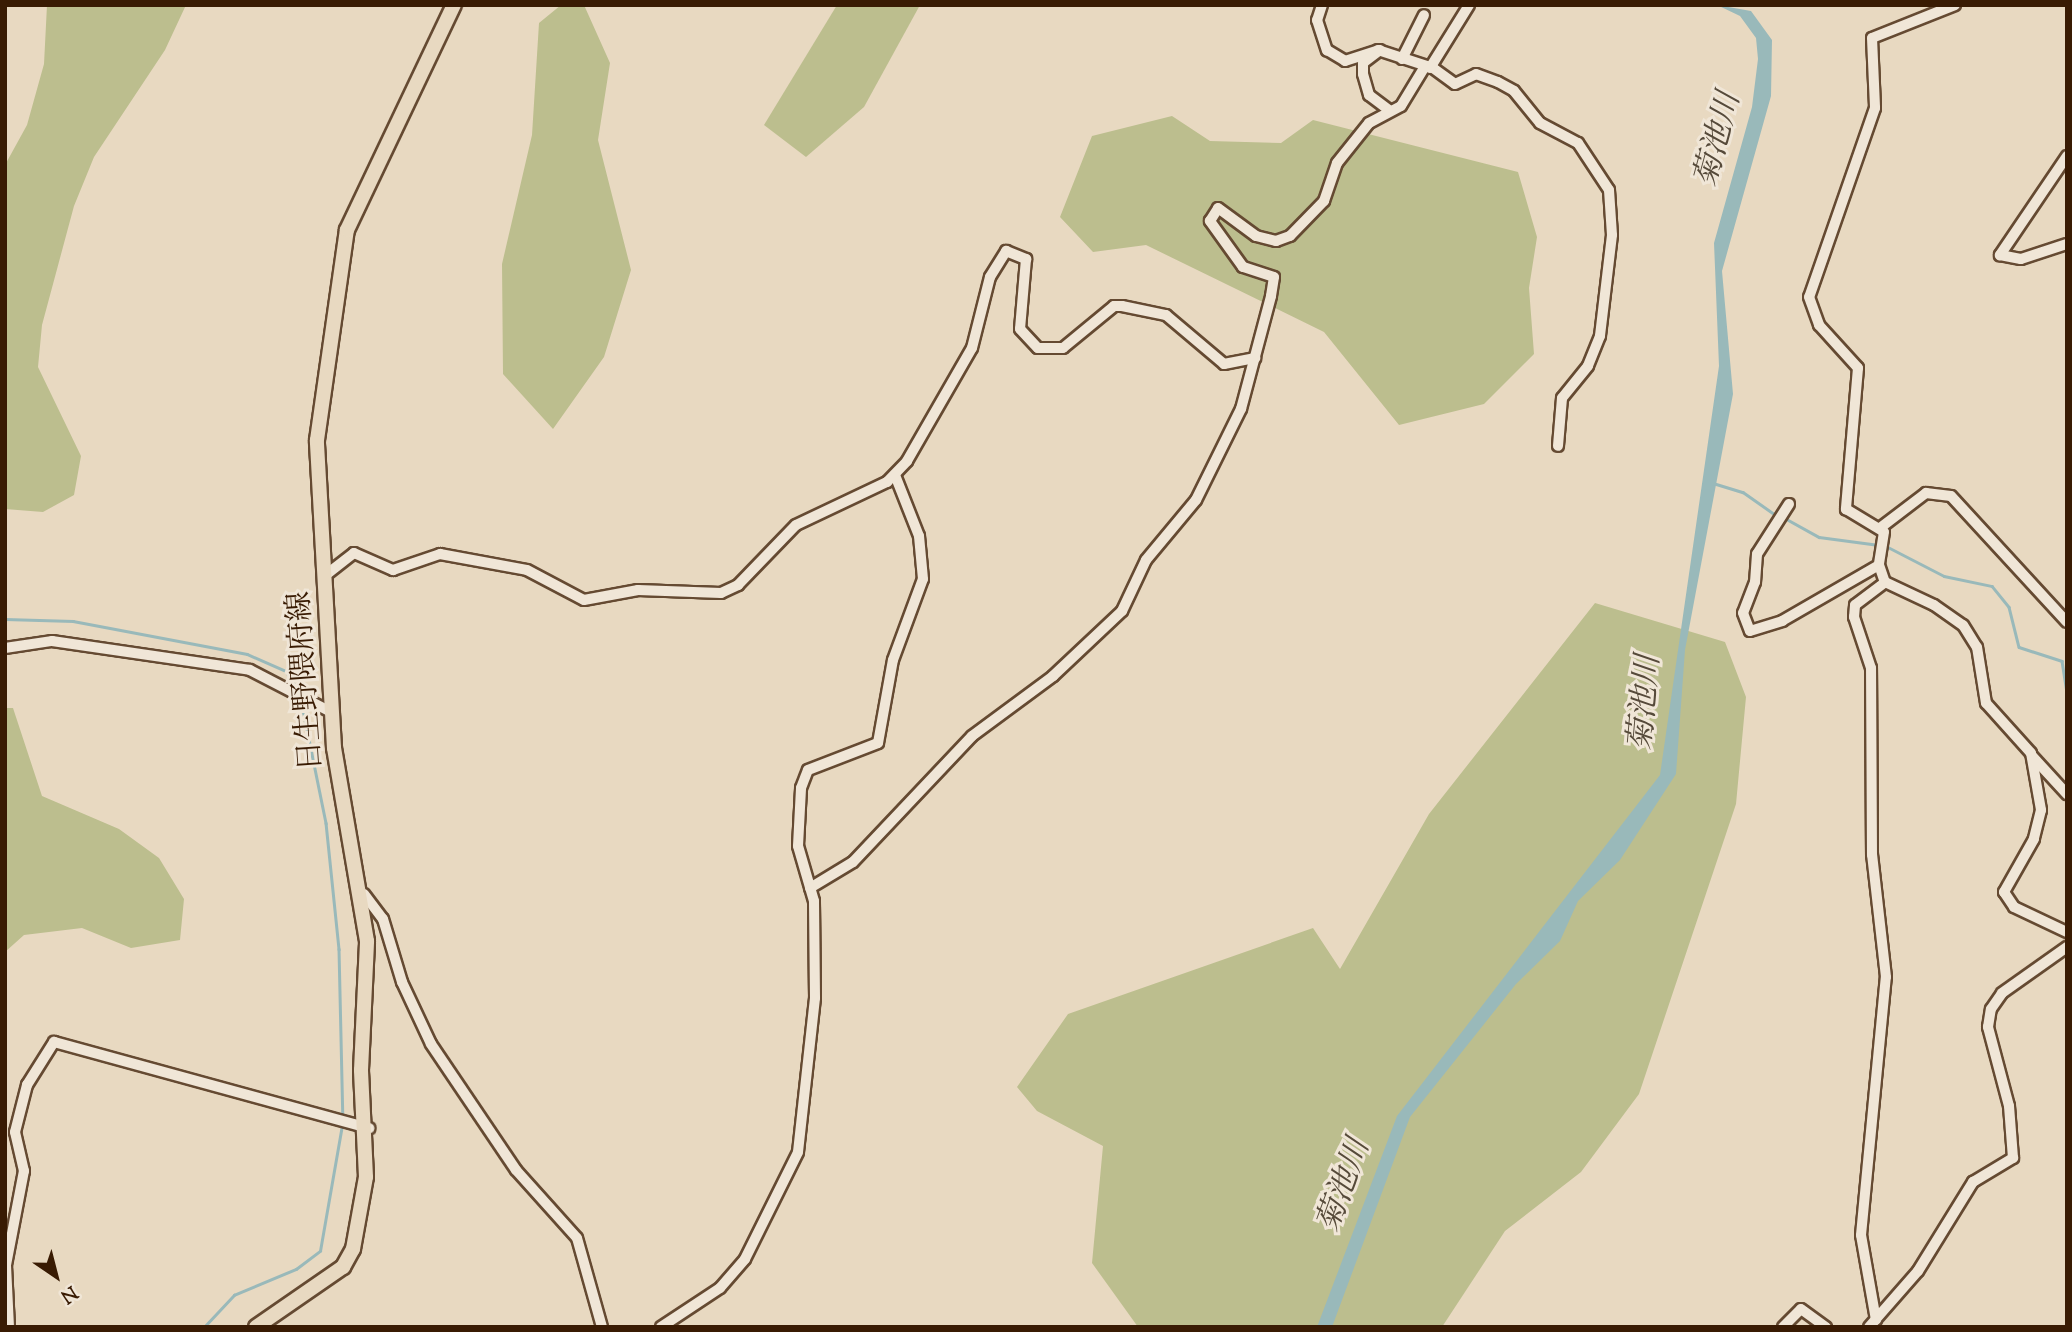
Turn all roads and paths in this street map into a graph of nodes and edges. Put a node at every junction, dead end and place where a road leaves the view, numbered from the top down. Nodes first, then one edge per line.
1 (454, 5) edge
2 (1322, 5) edge
3 (1468, 5) edge
4 (1955, 5) edge
5 (1424, 15) dead end
6 (1380, 50) junction
7 (1402, 59) junction
8 (1427, 68) junction
9 (1388, 110) junction
10 (2067, 156) edge
11 (2067, 244) edge
12 (1255, 358) junction
13 (1558, 446) dead end
14 (895, 475) junction
15 (1789, 504) dead end
16 (1880, 528) junction
17 (1879, 565) junction
18 (327, 574) junction
19 (1885, 582) junction
20 (2067, 622) edge
21 (5, 649) edge
22 (333, 713) junction
23 (2032, 756) junction
24 (2067, 794) edge
25 (810, 888) junction
26 (364, 894) junction
27 (2067, 932) edge
28 (2067, 947) edge
29 (369, 1128) junction
30 (1872, 1323) edge
31 (9, 1327) edge
32 (256, 1327) edge
33 (603, 1327) edge
34 (661, 1327) edge
35 (1783, 1327) edge
36 (1826, 1327) edge

1 - 18 main road, 日生野隈府線
2 - 6 street
3 - 8 street
4 - 16 street
5 - 7 street
6 - 7 street
6 - 9 street
7 - 8 street
8 - 9 street
8 - 13 street
9 - 12 street
10 - 11 street
12 - 14 street
12 - 25 street
14 - 18 street
14 - 25 street
15 - 17 street
16 - 17 street
16 - 20 street
17 - 19 street
18 - 22 main road, 日生野隈府線
19 - 23 street
19 - 30 street
21 - 22 street
22 - 26 main road, 日生野隈府線
23 - 24 street
23 - 27 street
25 - 34 street
26 - 29 main road, 日生野隈府線
26 - 33 street
28 - 30 street
29 - 31 street
29 - 32 main road, 日生野隈府線
35 - 36 street

